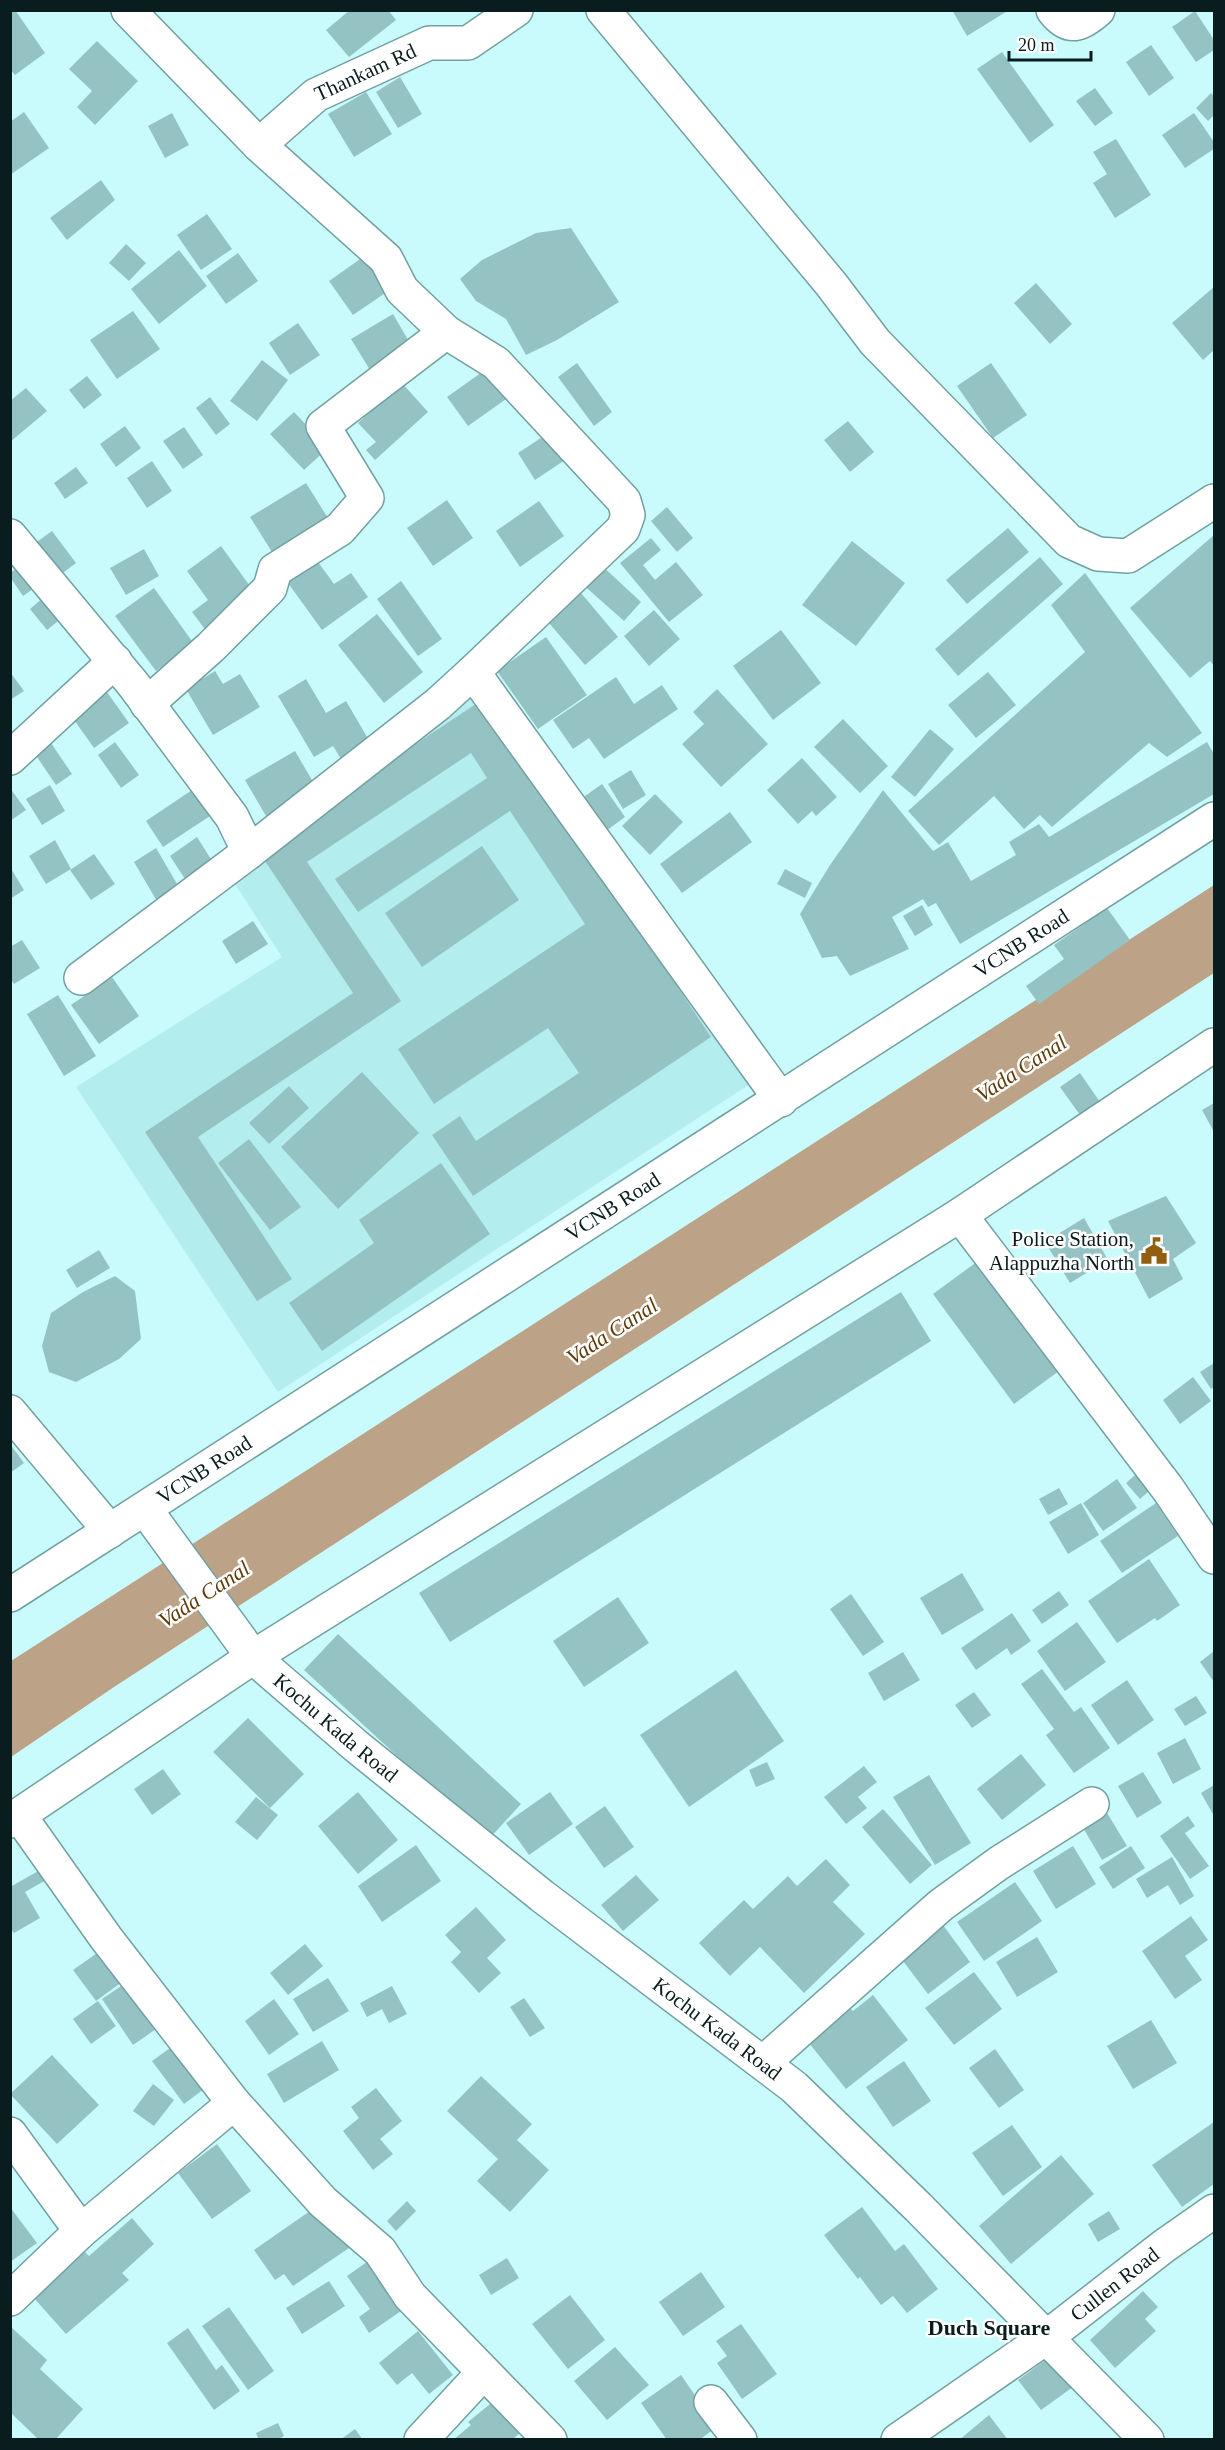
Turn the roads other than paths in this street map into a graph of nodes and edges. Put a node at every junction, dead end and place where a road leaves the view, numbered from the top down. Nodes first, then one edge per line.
1 (128, 10) edge
2 (516, 10) edge
3 (1053, 10) edge
4 (1098, 10) edge
5 (611, 13) edge
6 (259, 145) junction
7 (446, 332) junction
8 (1215, 501) edge
9 (10, 536) edge
10 (115, 661) junction
11 (473, 672) junction
12 (147, 704) junction
13 (10, 758) edge
14 (1215, 819) edge
15 (249, 852) junction
16 (81, 978) dead end
17 (1215, 1045) edge
18 (781, 1100) junction
19 (960, 1215) junction
20 (10, 1412) edge
21 (151, 1517) junction
22 (110, 1531) junction
23 (1215, 1557) edge
24 (10, 1595) edge
25 (247, 1649) junction
26 (1092, 1804) dead end
27 (15, 1818) edge
28 (764, 2062) junction
29 (234, 2103) junction
30 (10, 2134) edge
31 (1215, 2211) edge
32 (81, 2231) junction
33 (10, 2299) edge
34 (1047, 2337) junction
35 (483, 2373) junction
36 (711, 2402) dead end
37 (918, 2434) edge
38 (421, 2439) edge
39 (550, 2439) edge
40 (741, 2439) edge
41 (1147, 2439) edge

1 - 6 street
2 - 6 street, Thankam Rd
3 - 4 street
5 - 8 street
6 - 7 street
7 - 11 street
7 - 12 street
9 - 10 street
10 - 12 street
10 - 13 street
11 - 15 street
11 - 18 street
12 - 15 street
14 - 18 street, VCNB Road
15 - 16 street
17 - 19 street
18 - 21 street, VCNB Road
19 - 23 street
19 - 25 street
20 - 22 street
21 - 22 street, VCNB Road
21 - 25 street, Kochu Kada Road
22 - 24 street, VCNB Road
25 - 27 street
25 - 28 street, Kochu Kada Road
26 - 28 street
27 - 29 street
28 - 34 street, Kochu Kada Road
29 - 32 street
29 - 35 street
30 - 32 street
31 - 34 street, Cullen Road
32 - 33 street
34 - 37 street, Cullen Road
34 - 41 street, Kochu Kada Road
35 - 38 street
35 - 39 street
36 - 40 street

